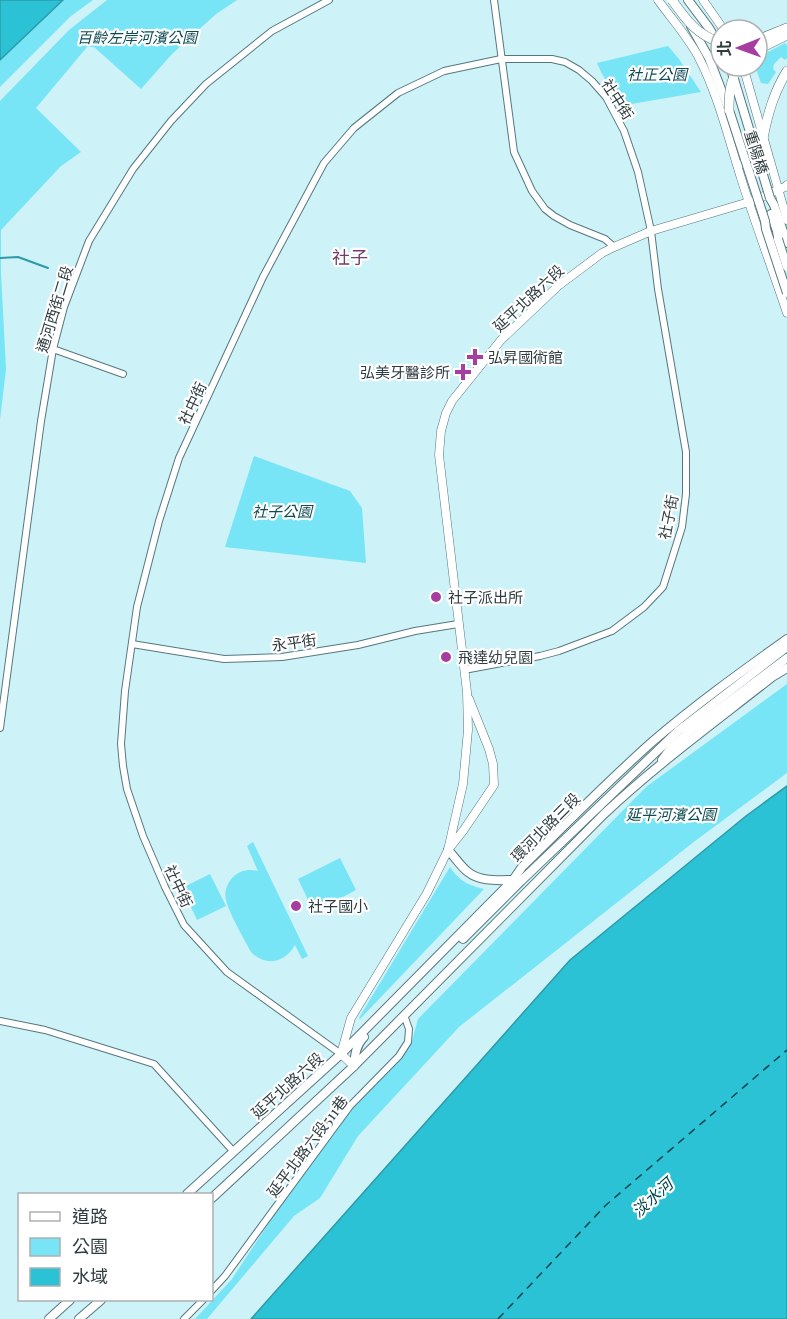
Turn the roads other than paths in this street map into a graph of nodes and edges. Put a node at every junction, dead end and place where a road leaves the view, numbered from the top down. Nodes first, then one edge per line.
1 (329, 0) edge
2 (494, 0) edge
3 (658, 0) edge
4 (672, 0) edge
5 (688, 0) edge
6 (704, 0) edge
7 (716, 18) edge
8 (690, 25) junction
9 (709, 28) edge
10 (787, 28) edge
11 (769, 35) edge
12 (787, 35) edge
13 (709, 39) edge
14 (769, 44) edge
15 (501, 59) junction
16 (787, 71) edge
17 (732, 78) edge
18 (734, 78) edge
19 (745, 78) edge
20 (729, 110) junction
21 (763, 138) junction
22 (768, 155) junction
23 (737, 165) junction
24 (784, 187) edge
25 (770, 198) junction
26 (749, 201) junction
27 (765, 220) junction
28 (787, 220) edge
29 (651, 231) junction
30 (778, 239) junction
31 (787, 243) edge
32 (614, 247) junction
33 (787, 249) edge
34 (768, 255) junction
35 (787, 267) edge
36 (787, 293) edge
37 (787, 313) edge
38 (53, 349) junction
39 (123, 374) dead end
40 (458, 624) junction
41 (787, 639) edge
42 (132, 644) junction
43 (787, 648) edge
44 (787, 660) edge
45 (787, 668) edge
46 (464, 670) junction
47 (772, 677) junction
48 (466, 692) junction
49 (0, 728) edge
50 (658, 766) junction
51 (448, 850) junction
52 (513, 880) junction
53 (404, 1015) junction
54 (0, 1021) edge
55 (341, 1054) junction
56 (354, 1066) junction
57 (234, 1152) junction
58 (188, 1193) edge
59 (213, 1197) edge
60 (213, 1289) edge
61 (68, 1301) edge
62 (99, 1301) edge
63 (201, 1301) edge
64 (49, 1319) edge
65 (79, 1319) edge
66 (184, 1319) edge

1 - 38 street, 通河西街二段
2 - 15 street
3 - 23 street
4 - 8 main road, bridge
5 - 9 main road
6 - 7 street
8 - 13 main road, bridge
8 - 20 main road, 重陽橋, bridge
10 - 11 main road
12 - 14 main road
15 - 29 street, 社中街
15 - 32 street
15 - 42 street, 社中街
16 - 21 main road
17 - 20 main road, bridge
18 - 25 main road, 重陽橋, bridge
19 - 21 street
20 - 27 main road, 重陽橋, bridge
21 - 22 street
22 - 23 street
22 - 24 street
23 - 26 street
24 - 26 street, 延平北路六段
24 - 28 street
25 - 30 main road
25 - 31 main road, 重陽橋
26 - 29 street, 延平北路六段
26 - 34 street
27 - 30 main road, bridge
27 - 36 main road, 重陽橋, bridge
29 - 32 street, 延平北路六段
29 - 46 street, 社子街
30 - 35 main road, bridge
32 - 40 street, 延平北路六段
33 - 34 street
34 - 37 street
38 - 39 street
38 - 49 street, 通河西街二段
40 - 42 street, 永平街
40 - 46 street, 延平北路六段
41 - 52 main road, 環河北路三段
42 - 55 street, 社中街
43 - 56 main road
44 - 47 main road
44 - 50 main road
45 - 47 main road
46 - 48 street, 延平北路六段
47 - 50 main road
48 - 51 street, 延平北路六段
48 - 51 street, 延平北路六段
50 - 53 main road
51 - 52 main road
51 - 55 street, 延平北路六段
52 - 55 main road, 環河北路三段
53 - 56 main road
53 - 60 street, 延平北路六段511巷
54 - 57 street
55 - 56 street
55 - 57 main road, 延平北路六段
56 - 59 main road, 延平北路六段
57 - 58 main road, 延平北路六段
61 - 64 main road
62 - 65 main road
63 - 66 street

